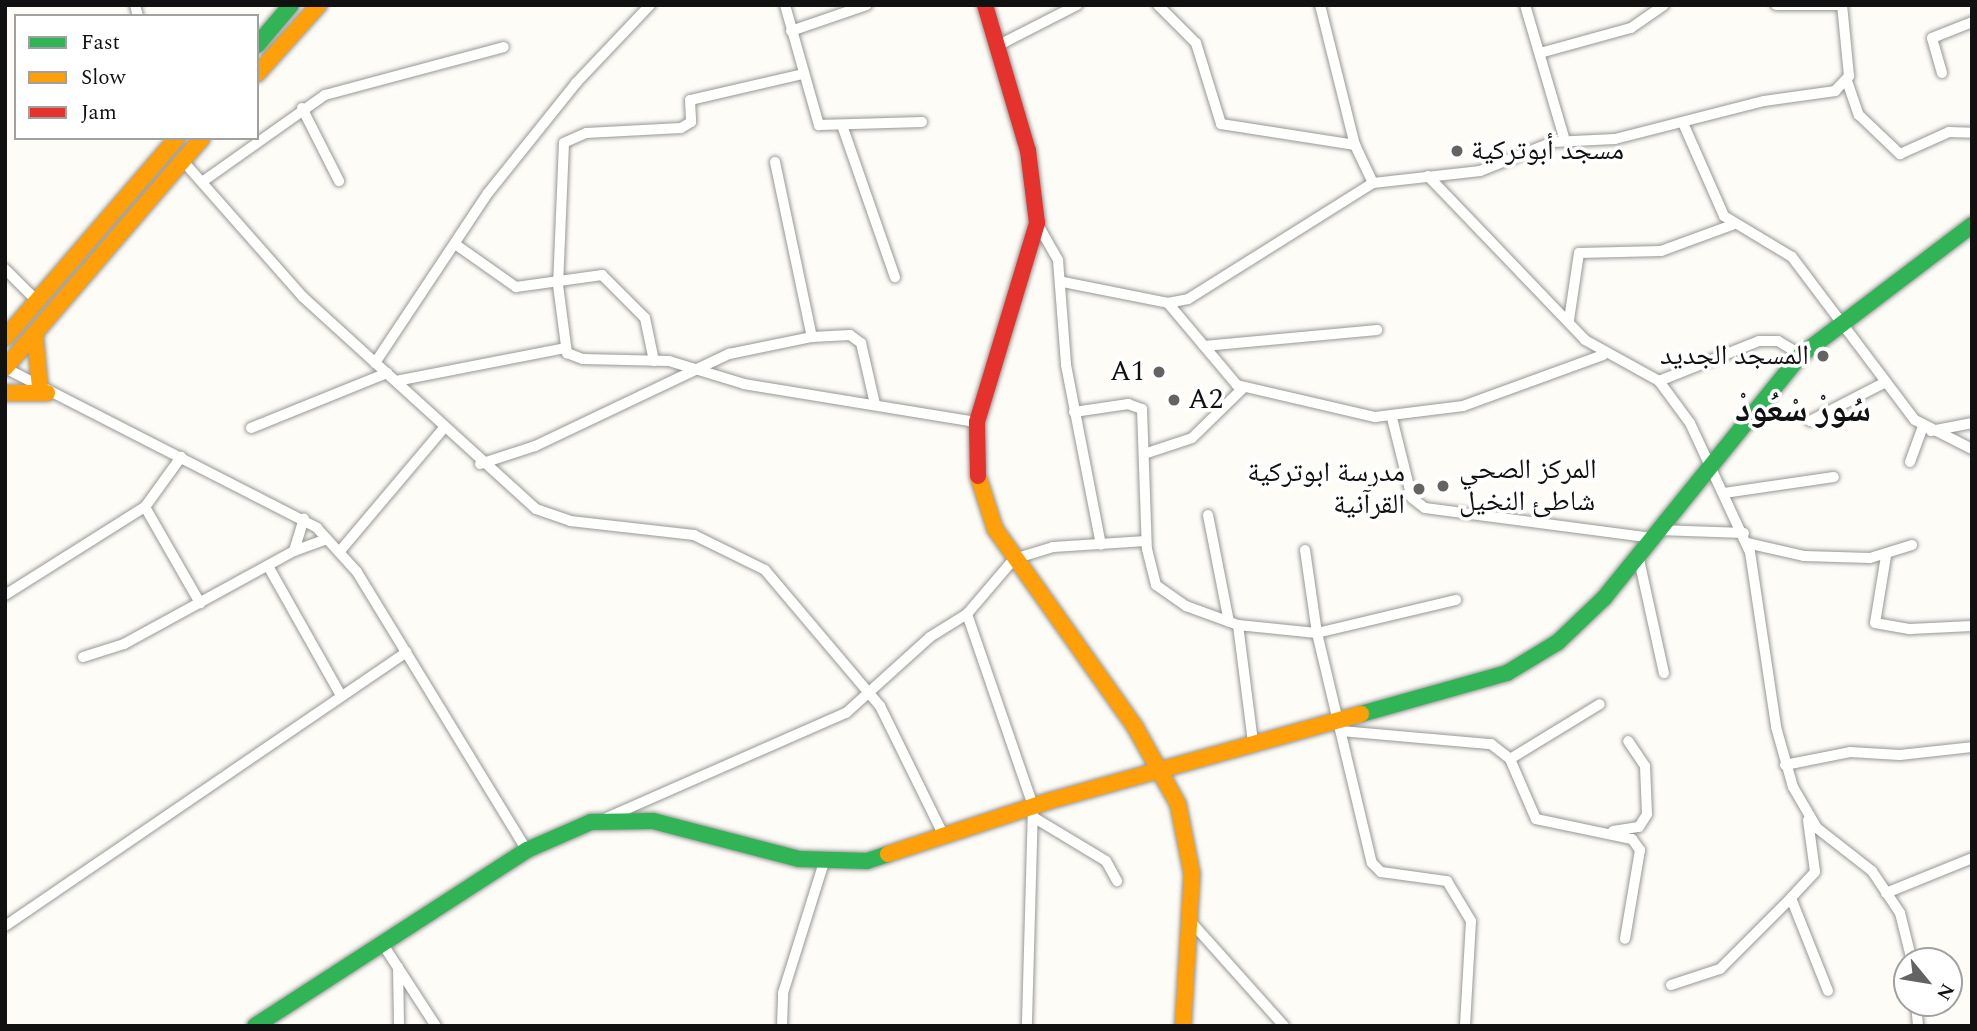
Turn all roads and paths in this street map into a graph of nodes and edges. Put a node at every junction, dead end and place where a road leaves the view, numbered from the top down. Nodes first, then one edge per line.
1 (291, 5) edge
2 (318, 5) edge
3 (650, 5) edge
4 (785, 5) edge
5 (867, 5) edge
6 (985, 5) edge
7 (1077, 5) edge
8 (1158, 5) edge
9 (1320, 5) edge
10 (1525, 5) edge
11 (1664, 5) edge
12 (1776, 5) edge
13 (1842, 5) edge
14 (1972, 22) edge
15 (792, 32) junction
16 (259, 43) edge
17 (999, 45) junction
18 (504, 47) dead end
19 (1540, 53) junction
20 (259, 72) edge
21 (1942, 73) dead end
22 (803, 74) junction
23 (1847, 81) junction
24 (302, 108) junction
25 (922, 122) dead end
26 (1684, 124) junction
27 (843, 128) junction
28 (1972, 133) edge
29 (259, 139) edge
30 (175, 140) edge
31 (200, 140) edge
32 (258, 140) edge
33 (1565, 141) junction
34 (1355, 145) junction
35 (183, 161) junction
36 (775, 162) dead end
37 (1428, 176) junction
38 (202, 181) junction
39 (339, 181) dead end
40 (1373, 183) junction
41 (1037, 223) junction
42 (1732, 225) junction
43 (1972, 225) edge
44 (455, 244) junction
45 (5, 269) edge
46 (895, 277) dead end
47 (1063, 282) junction
48 (558, 285) junction
49 (37, 301) junction
50 (1168, 303) junction
51 (1569, 320) junction
52 (1839, 324) junction
53 (1377, 331) dead end
54 (8, 333) edge
55 (35, 335) junction
56 (812, 337) junction
57 (1204, 346) junction
58 (565, 348) junction
59 (1603, 355) junction
60 (1801, 355) junction
61 (654, 361) junction
62 (375, 363) junction
63 (5, 368) edge
64 (698, 368) junction
65 (391, 377) junction
66 (1659, 381) junction
67 (1884, 383) junction
68 (1243, 388) junction
69 (43, 390) junction
70 (5, 393) edge
71 (875, 404) junction
72 (1074, 412) junction
73 (1392, 418) junction
74 (1810, 421) dead end
75 (976, 422) junction
76 (1972, 423) edge
77 (251, 428) dead end
78 (444, 428) junction
79 (1927, 429) junction
80 (1972, 449) edge
81 (1147, 453) junction
82 (181, 457) junction
83 (1709, 462) junction
84 (1910, 462) dead end
85 (480, 464) junction
86 (1834, 477) dead end
87 (1724, 493) junction
88 (145, 508) junction
89 (1208, 515) dead end
90 (304, 519) junction
91 (1655, 534) junction
92 (1745, 538) junction
93 (327, 539) junction
94 (1146, 541) junction
95 (1101, 545) junction
96 (1912, 545) dead end
97 (1304, 550) dead end
98 (294, 551) junction
99 (340, 551) junction
100 (1638, 555) junction
101 (1886, 556) junction
102 (1014, 559) junction
103 (268, 566) junction
104 (5, 595) edge
105 (1456, 600) dead end
106 (201, 603) junction
107 (967, 614) junction
108 (1233, 623) junction
109 (1972, 626) edge
110 (1317, 633) junction
111 (405, 652) junction
112 (83, 657) dead end
113 (1664, 673) dead end
114 (340, 694) junction
115 (870, 695) junction
116 (1600, 704) dead end
117 (1338, 726) junction
118 (1628, 741) dead end
119 (1252, 742) junction
120 (1971, 747) edge
121 (1510, 759) junction
122 (1972, 759) edge
123 (1785, 765) junction
124 (1162, 768) junction
125 (1033, 811) junction
126 (1807, 814) junction
127 (604, 819) junction
128 (1612, 831) junction
129 (944, 836) junction
130 (527, 850) junction
131 (1972, 858) edge
132 (824, 862) junction
133 (1117, 881) dead end
134 (1886, 892) junction
135 (1791, 898) junction
136 (1192, 923) junction
137 (5, 926) edge
138 (1625, 939) dead end
139 (382, 943) junction
140 (1908, 947) edge
141 (398, 967) junction
142 (1671, 985) dead end
143 (1828, 991) dead end
144 (255, 1026) edge
145 (399, 1026) edge
146 (436, 1026) edge
147 (782, 1026) edge
148 (1027, 1026) edge
149 (1183, 1026) edge
150 (1284, 1026) edge
151 (1465, 1026) edge

1 - 16 street
2 - 20 street
3 - 44 street
4 - 15 street
5 - 15 street
6 - 17 street
7 - 17 street
8 - 34 street
9 - 34 street
10 - 19 street
11 - 19 street
12 - 13 street
13 - 23 street
14 - 21 street
15 - 22 street
17 - 41 street
18 - 24 street
19 - 33 street
22 - 27 street
22 - 48 street
23 - 26 street
23 - 28 street
24 - 29 street
24 - 39 street
25 - 27 street
26 - 33 street
26 - 42 street
27 - 46 street
30 - 49 street
31 - 35 street
32 - 38 street
33 - 37 street
34 - 40 street
35 - 38 street
35 - 55 street
36 - 56 street
37 - 40 street
37 - 51 street
38 - 62 street
40 - 50 street
41 - 47 street
41 - 75 street
42 - 51 street
42 - 52 street
43 - 52 street
44 - 48 street
44 - 62 street
45 - 49 street
47 - 50 street
47 - 72 street
48 - 58 street
48 - 61 street
49 - 54 street
50 - 57 street
51 - 59 street
52 - 60 street
52 - 67 street
53 - 57 street
55 - 63 street
55 - 69 street
56 - 64 street
56 - 71 street
57 - 68 street
58 - 61 street
58 - 65 street
59 - 66 street
59 - 73 street
60 - 66 street
60 - 83 street
61 - 64 street
62 - 65 street
63 - 69 street
64 - 71 street
64 - 85 street
65 - 77 street
65 - 78 street
66 - 83 street
67 - 74 street
67 - 79 street
68 - 73 street
68 - 81 street
69 - 70 street
69 - 82 street
71 - 75 street
72 - 81 street
72 - 95 street
73 - 91 street
75 - 102 street
76 - 79 street
78 - 85 street
78 - 99 street
79 - 80 street
79 - 84 street
81 - 94 street
82 - 88 street
82 - 90 street
83 - 87 street
83 - 91 street
85 - 115 street
86 - 87 street
87 - 92 street
88 - 104 street
88 - 106 street
89 - 108 street
90 - 93 street
90 - 98 street
91 - 92 street
91 - 100 street
92 - 101 street
92 - 123 street
93 - 98 street
93 - 99 street
94 - 95 street
94 - 108 street
95 - 102 street
96 - 101 street
97 - 110 street
98 - 103 street
99 - 111 street
100 - 113 street
100 - 117 street
101 - 109 street
102 - 107 street
102 - 124 street
103 - 106 street
103 - 114 street
105 - 110 street
106 - 112 street
107 - 115 street
107 - 125 street
108 - 110 street
108 - 119 street
110 - 117 street
111 - 114 street
111 - 130 street
114 - 137 street
115 - 127 street
115 - 129 street
116 - 121 street
117 - 119 street
117 - 121 street
117 - 151 street
118 - 128 street
119 - 124 street
120 - 122 street
120 - 123 street
121 - 128 street
123 - 126 street
124 - 125 street
124 - 136 street
125 - 129 street
125 - 133 street
125 - 148 street
126 - 134 street
126 - 135 street
127 - 130 street
127 - 132 street
128 - 138 street
129 - 132 street
130 - 139 street
131 - 134 street
132 - 147 street
134 - 140 street
135 - 142 street
135 - 143 street
136 - 149 street
136 - 150 street
139 - 141 street
139 - 144 street
141 - 145 street
141 - 146 street

